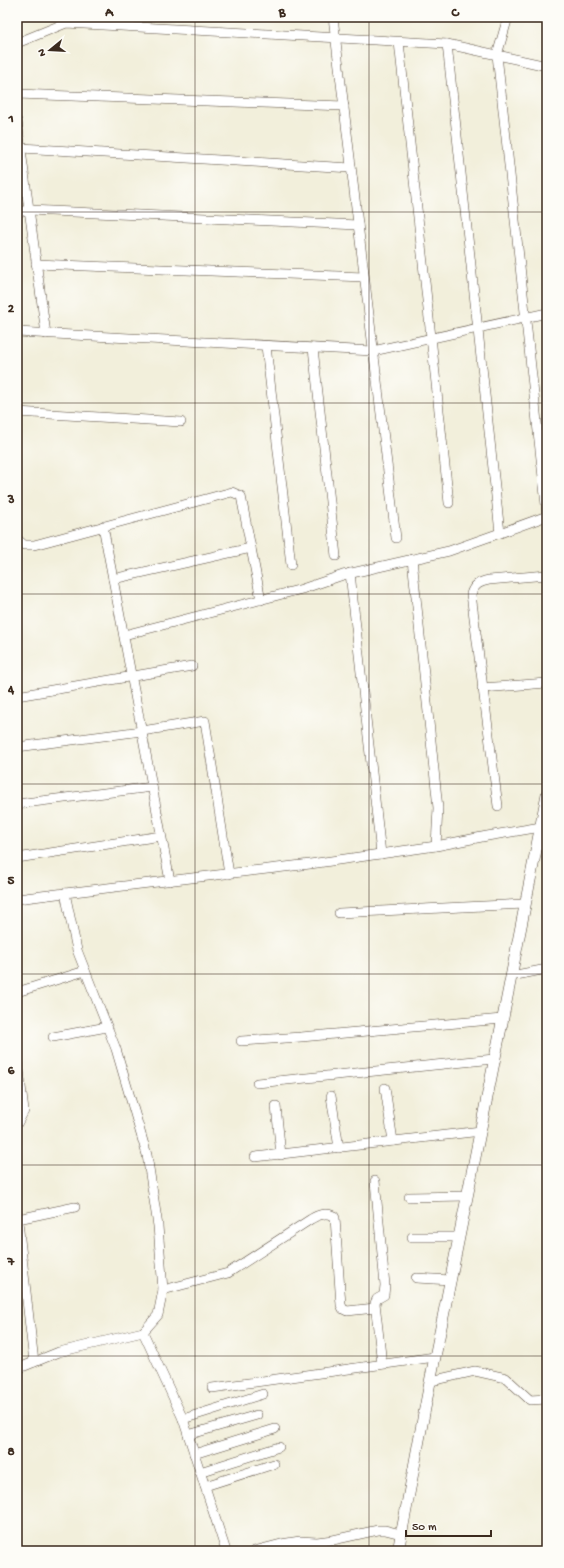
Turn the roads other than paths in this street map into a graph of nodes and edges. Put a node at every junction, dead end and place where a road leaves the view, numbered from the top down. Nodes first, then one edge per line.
1 (332, 17) edge
2 (508, 17) edge
3 (335, 38) junction
4 (399, 42) junction
5 (17, 43) edge
6 (447, 44) junction
7 (497, 55) junction
8 (547, 66) edge
9 (17, 94) edge
10 (344, 106) junction
11 (17, 121) edge
12 (21, 148) junction
13 (351, 168) junction
14 (29, 210) junction
15 (17, 212) edge
16 (358, 225) junction
17 (36, 264) junction
18 (364, 277) junction
19 (547, 313) edge
20 (526, 318) junction
21 (478, 327) junction
22 (17, 332) edge
23 (46, 334) junction
24 (432, 338) junction
25 (266, 346) junction
26 (313, 348) junction
27 (373, 351) junction
28 (17, 412) edge
29 (181, 422) dead end
30 (449, 503) dead end
31 (547, 515) edge
32 (103, 526) junction
33 (500, 533) junction
34 (396, 538) dead end
35 (17, 539) edge
36 (251, 548) junction
37 (336, 556) dead end
38 (412, 559) junction
39 (291, 565) dead end
40 (350, 573) junction
41 (547, 575) edge
42 (113, 579) junction
43 (261, 600) junction
44 (124, 635) junction
45 (192, 666) dead end
46 (132, 677) junction
47 (547, 683) edge
48 (482, 688) junction
49 (17, 696) edge
50 (142, 732) junction
51 (17, 747) edge
52 (152, 787) junction
53 (547, 794) edge
54 (17, 804) edge
55 (498, 806) dead end
56 (544, 827) edge
57 (161, 836) junction
58 (436, 846) junction
59 (381, 854) junction
60 (17, 858) edge
61 (229, 874) junction
62 (170, 881) junction
63 (65, 893) junction
64 (17, 899) edge
65 (525, 904) junction
66 (339, 913) dead end
67 (547, 969) edge
68 (85, 971) junction
69 (511, 976) junction
70 (17, 992) edge
71 (502, 1019) junction
72 (107, 1027) junction
73 (53, 1037) dead end
74 (241, 1041) dead end
75 (17, 1053) edge
76 (494, 1059) junction
77 (257, 1083) dead end
78 (385, 1088) dead end
79 (331, 1096) dead end
80 (276, 1106) dead end
81 (17, 1124) edge
82 (481, 1131) junction
83 (393, 1141) junction
84 (339, 1148) junction
85 (281, 1155) junction
86 (256, 1158) dead end
87 (375, 1181) dead end
88 (467, 1196) junction
89 (409, 1197) dead end
90 (75, 1207) dead end
91 (17, 1216) edge
92 (412, 1236) dead end
93 (459, 1237) junction
94 (416, 1278) dead end
95 (451, 1280) junction
96 (163, 1290) junction
97 (375, 1308) junction
98 (143, 1332) junction
99 (435, 1357) junction
100 (34, 1362) junction
101 (382, 1364) junction
102 (17, 1369) edge
103 (431, 1381) junction
104 (212, 1388) dead end
105 (263, 1394) dead end
106 (547, 1399) edge
107 (257, 1415) dead end
108 (183, 1419) junction
109 (275, 1429) dead end
110 (188, 1435) junction
111 (279, 1447) dead end
112 (194, 1454) junction
113 (274, 1464) dead end
114 (200, 1472) junction
115 (205, 1486) junction
116 (401, 1534) junction
117 (226, 1551) edge
118 (254, 1551) edge
119 (398, 1551) edge

1 - 3 street
2 - 7 street
3 - 4 street
3 - 5 street
3 - 10 street
4 - 6 street
4 - 24 street
6 - 7 street
6 - 21 street
7 - 8 street
7 - 20 street
9 - 10 street
10 - 13 street
11 - 12 street
12 - 13 street
12 - 14 street
13 - 16 street
14 - 15 street
14 - 16 street
14 - 17 street
16 - 18 street
17 - 18 street
17 - 23 street
18 - 27 street
19 - 20 street
20 - 21 street
20 - 31 street
21 - 24 street
21 - 33 street
22 - 23 street
23 - 25 street
24 - 27 street
24 - 30 street
25 - 26 street
25 - 39 street
26 - 27 street
26 - 37 street
27 - 34 street
28 - 29 street
31 - 33 street
32 - 35 street
32 - 36 street
32 - 42 street
33 - 38 street
36 - 42 street
36 - 43 street
38 - 40 street
38 - 58 street
40 - 43 street
40 - 59 street
41 - 48 street
42 - 44 street
43 - 44 street
44 - 46 street
45 - 46 street
46 - 49 street
46 - 50 street
47 - 48 street
48 - 55 street
50 - 51 street
50 - 52 street
50 - 61 street
52 - 54 street
52 - 57 street
53 - 56 street
56 - 58 street
56 - 65 street
57 - 60 street
57 - 62 street
58 - 59 street
59 - 61 street
61 - 62 street
62 - 63 street
63 - 64 street
63 - 68 street
65 - 66 street
65 - 69 street
67 - 69 street
68 - 70 street
68 - 72 street
69 - 71 street
71 - 74 street
71 - 76 street
72 - 73 street
72 - 96 street
75 - 81 street
76 - 77 street
76 - 82 street
78 - 83 street
79 - 84 street
80 - 85 street
82 - 83 street
82 - 88 street
83 - 84 street
84 - 85 street
85 - 86 street
87 - 97 street
88 - 89 street
88 - 93 street
90 - 91 street
91 - 100 street
92 - 93 street
93 - 95 street
94 - 95 street
95 - 99 street
96 - 97 street
96 - 98 street
97 - 101 street
98 - 100 street
98 - 108 street
99 - 101 street
99 - 103 street
100 - 102 street
101 - 104 street
103 - 106 street
103 - 116 street
105 - 108 street
107 - 110 street
108 - 110 street
109 - 112 street
110 - 112 street
111 - 114 street
112 - 114 street
113 - 115 street
114 - 115 street
115 - 117 street
116 - 118 street
116 - 119 street

